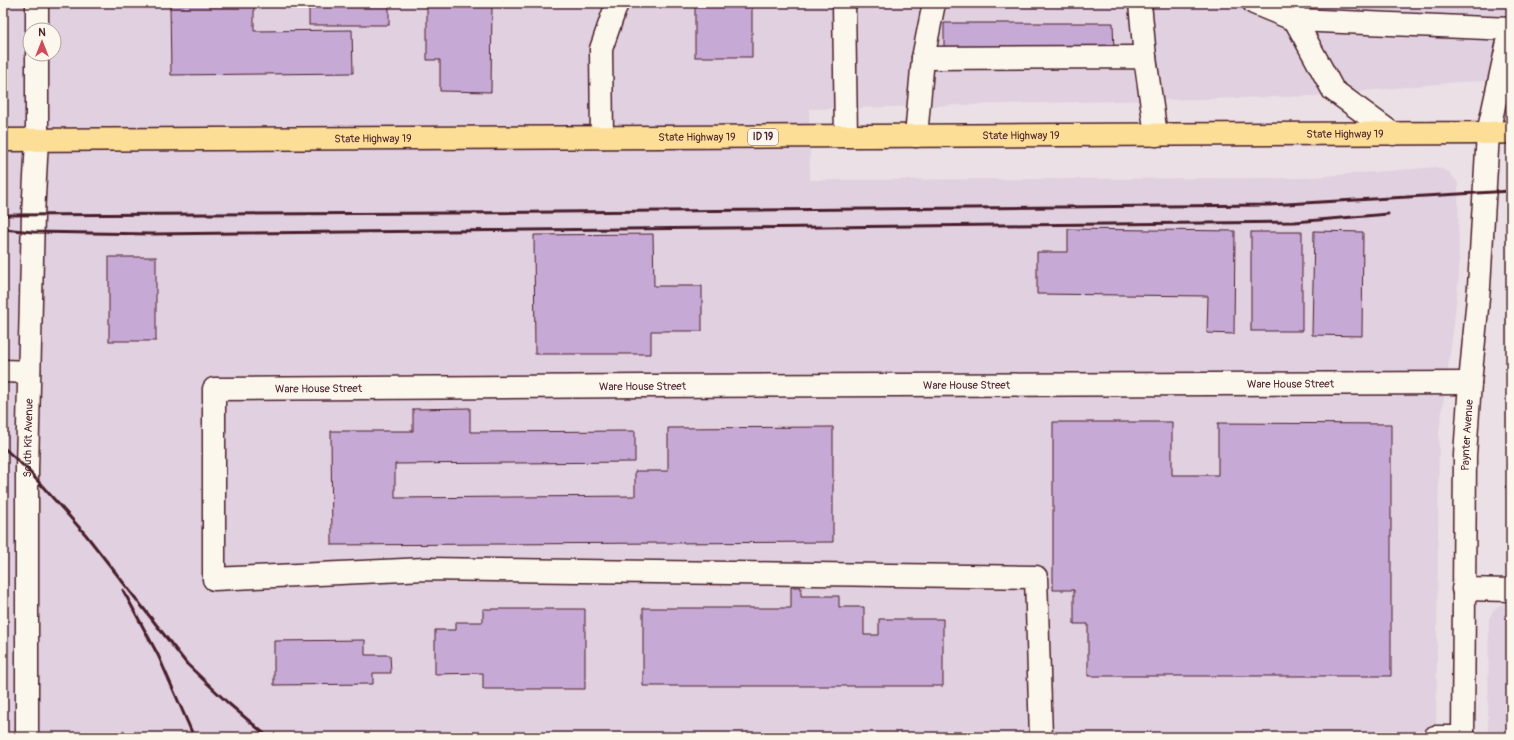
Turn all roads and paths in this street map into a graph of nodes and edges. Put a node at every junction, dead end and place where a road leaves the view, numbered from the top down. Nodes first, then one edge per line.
1 (37, 3) edge
2 (617, 3) edge
3 (844, 3) edge
4 (934, 3) edge
5 (1140, 3) edge
6 (1254, 3) edge
7 (1294, 12) edge
8 (37, 22) edge
9 (1511, 28) edge
10 (1145, 57) junction
11 (923, 58) junction
12 (37, 62) edge
13 (1511, 132) edge
14 (1393, 134) junction
15 (1488, 134) junction
16 (1156, 135) junction
17 (846, 136) junction
18 (916, 136) junction
19 (602, 137) junction
20 (3, 140) edge
21 (37, 140) junction
22 (3, 371) edge
23 (29, 372) junction
24 (1470, 383) junction
25 (1463, 589) junction
26 (1511, 590) edge
27 (27, 737) edge
28 (1040, 737) edge
29 (1435, 737) edge
30 (1463, 737) edge

1 - 8 street
2 - 19 street
3 - 17 street
4 - 11 street
5 - 10 street
6 - 7 street
7 - 9 street
7 - 14 street
9 - 15 street, Paynter Avenue
10 - 11 street
10 - 16 street
11 - 18 street
12 - 21 street, South Kit Avenue
13 - 15 main road, State Highway 19 / ID 19
14 - 15 main road, State Highway 19 / ID 19
14 - 16 main road, State Highway 19 / ID 19
15 - 24 street, Paynter Avenue
16 - 18 main road, State Highway 19 / ID 19
17 - 18 main road, State Highway 19 / ID 19
17 - 19 main road, State Highway 19 / ID 19
19 - 21 main road, State Highway 19 / ID 19
20 - 21 main road, State Highway 19 / ID 19
21 - 23 street, South Kit Avenue
22 - 23 street
23 - 27 street, South Kit Avenue
24 - 25 street, Paynter Avenue
24 - 28 street, Ware House Street
25 - 26 street
25 - 30 street, Paynter Avenue
29 - 30 street

